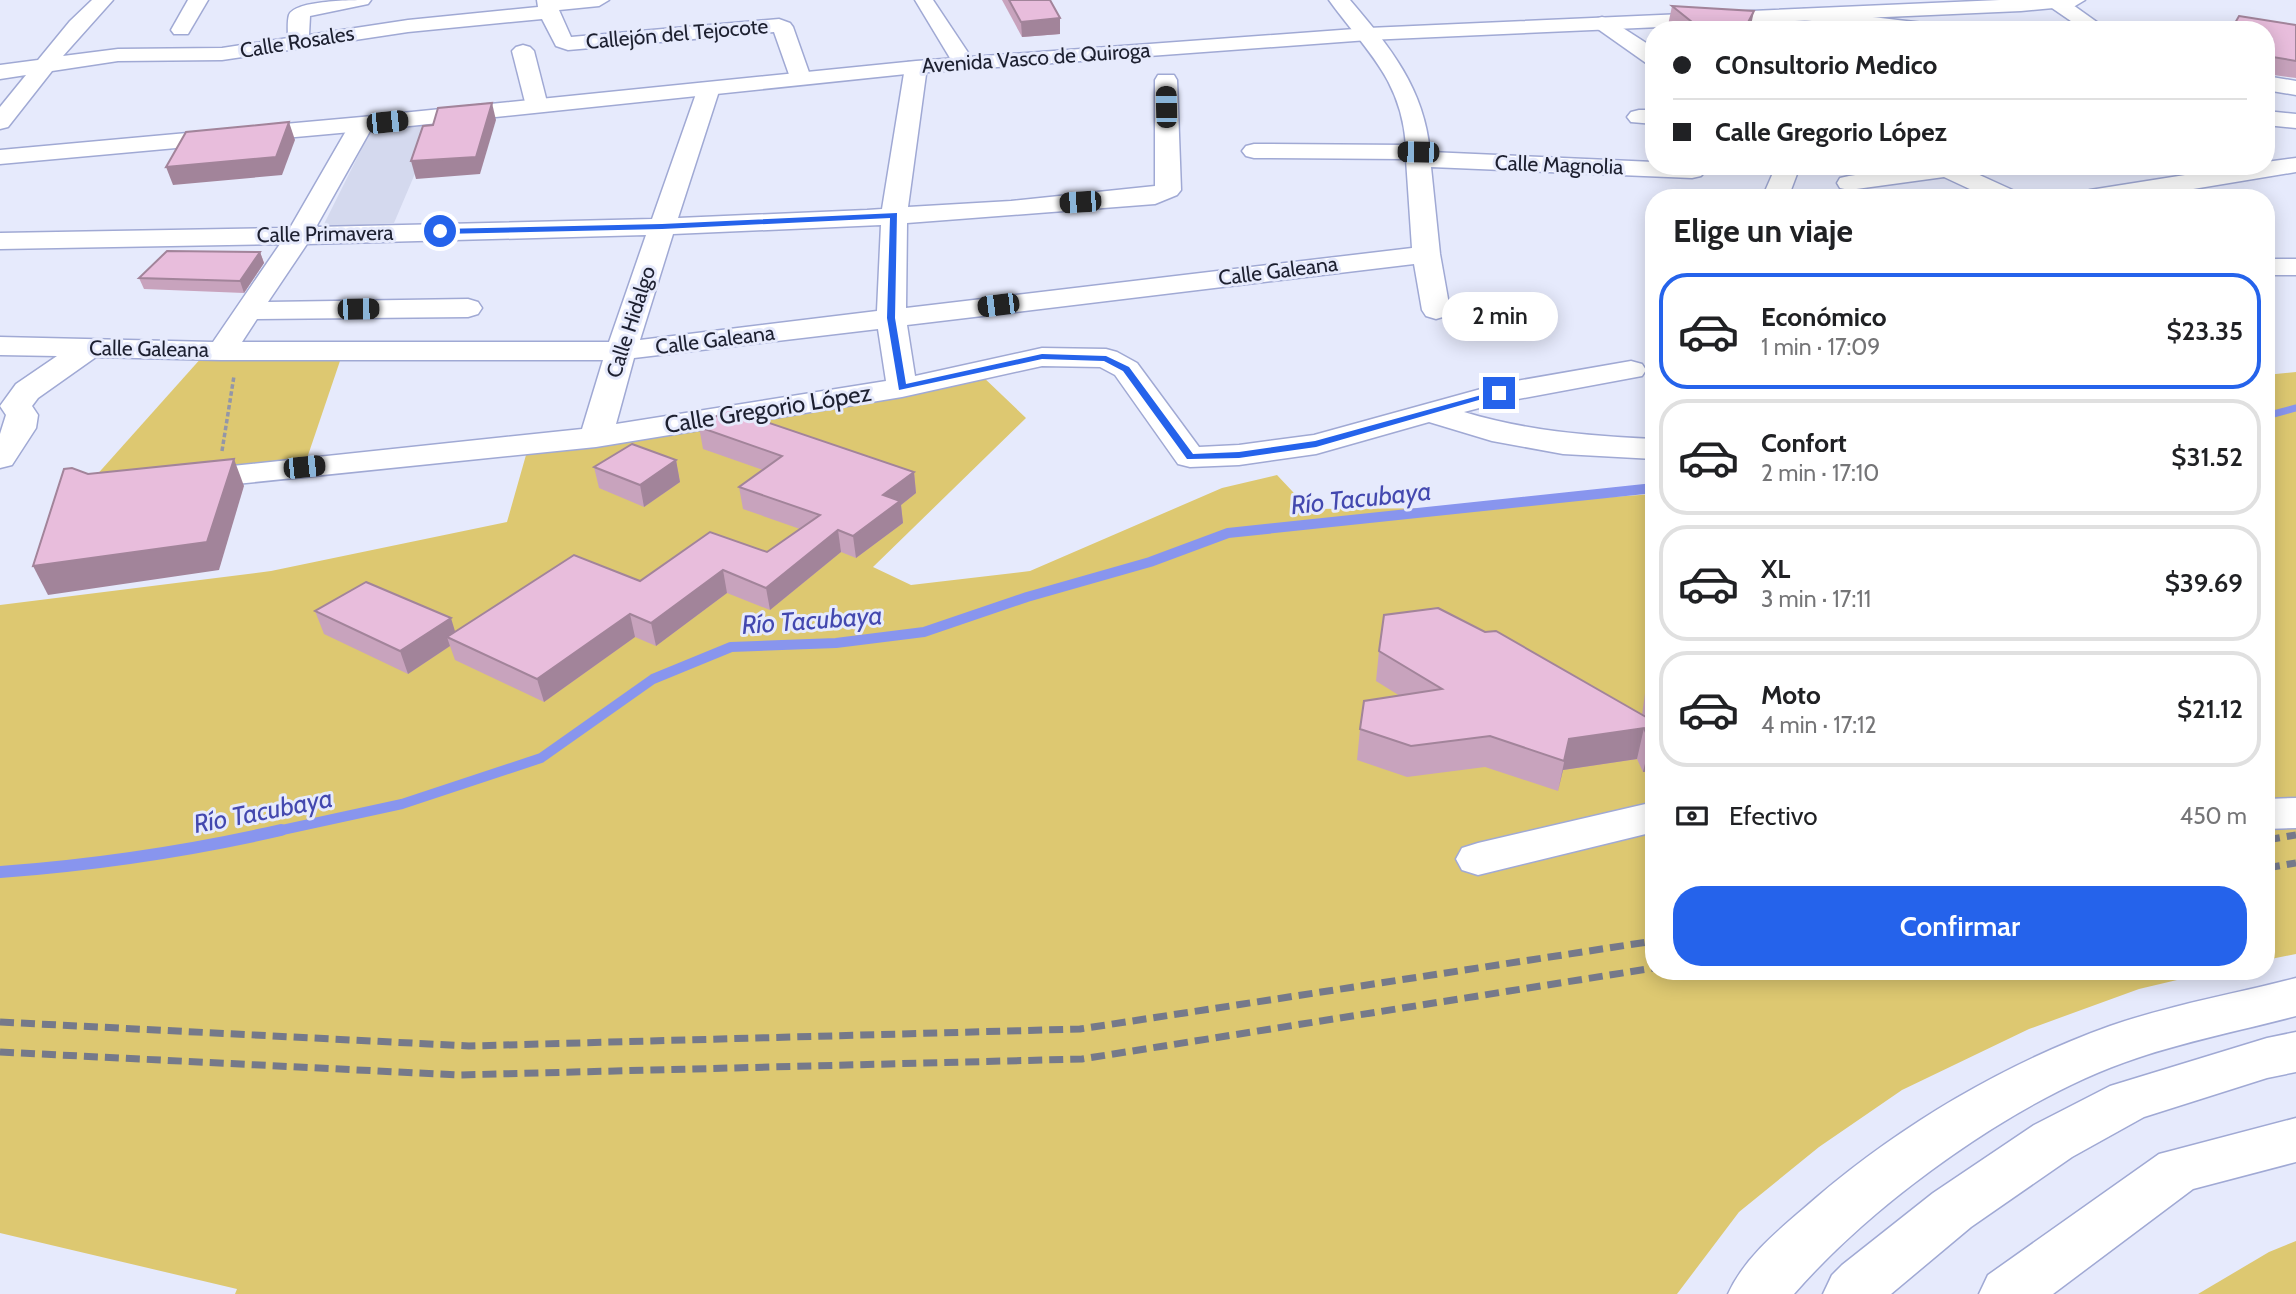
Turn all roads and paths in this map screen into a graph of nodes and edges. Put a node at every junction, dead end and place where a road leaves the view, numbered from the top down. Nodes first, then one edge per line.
1 (103, 0) edge
2 (198, 0) edge
3 (361, 0) edge
4 (599, 0) edge
5 (1339, 0) edge
6 (923, 1) edge
7 (2065, 1) edge
8 (1960, 4) edge
9 (2021, 5) junction
10 (548, 6) edge
11 (1788, 21) edge
12 (1814, 21) edge
13 (2044, 21) edge
14 (2088, 21) edge
15 (1612, 22) junction
16 (181, 30) dead end
17 (1368, 34) junction
18 (1645, 41) edge
19 (298, 44) junction
20 (1645, 50) edge
21 (523, 51) dead end
22 (192, 54) junction
23 (964, 63) junction
24 (46, 66) junction
25 (916, 67) junction
26 (0, 72) edge
27 (240, 76) dead end
28 (800, 78) junction
29 (1166, 80) dead end
30 (2275, 84) edge
31 (709, 88) junction
32 (2296, 88) edge
33 (537, 106) junction
34 (2275, 119) edge
35 (2296, 121) edge
36 (0, 122) edge
37 (362, 124) junction
38 (1254, 150) dead end
39 (1418, 155) junction
40 (0, 158) edge
41 (1645, 166) edge
42 (1900, 175) edge
43 (1967, 175) edge
44 (2231, 175) edge
45 (1849, 183) dead end
46 (1993, 189) edge
47 (2145, 189) edge
48 (894, 215) junction
49 (662, 227) junction
50 (299, 235) junction
51 (0, 241) edge
52 (1426, 254) junction
53 (2275, 267) edge
54 (2296, 267) edge
55 (468, 308) dead end
56 (1436, 310) dead end
57 (247, 311) junction
58 (891, 318) junction
59 (0, 346) edge
60 (89, 348) junction
61 (229, 351) junction
62 (621, 351) junction
63 (1631, 370) dead end
64 (902, 388) junction
65 (1429, 412) junction
66 (596, 437) junction
67 (1645, 449) edge
68 (3, 455) edge
69 (218, 476) junction
70 (153, 483) edge
71 (2296, 813) edge
72 (2275, 814) edge
73 (1645, 819) edge
74 (1478, 859) dead end
75 (2296, 997) edge
76 (2296, 1052) edge
77 (2296, 1140) edge
78 (1757, 1294) edge
79 (1852, 1294) edge
80 (2008, 1294) edge

1 - 24 main road
2 - 16 main road
3 - 19 main road
4 - 10 main road, Calle Rosales
5 - 17 main road
6 - 23 main road
7 - 9 main road, Avenida Vasco de Quiroga
7 - 14 main road
8 - 9 main road, Avenida Vasco de Quiroga
8 - 12 main road, Avenida Vasco de Quiroga
9 - 13 main road
10 - 19 main road, Calle Rosales
10 - 28 main road, Callejón del Tejocote
11 - 15 main road, Avenida Vasco de Quiroga
15 - 17 main road, Avenida Vasco de Quiroga
15 - 18 main road
15 - 20 main road
17 - 23 main road, Avenida Vasco de Quiroga
17 - 39 main road
19 - 22 main road, Calle Rosales
21 - 33 main road
22 - 24 main road, Calle Rosales
22 - 27 main road
23 - 25 main road, Avenida Vasco de Quiroga
24 - 26 main road, Calle Rosales
24 - 36 main road
25 - 28 main road, Avenida Vasco de Quiroga
25 - 48 main road
28 - 31 main road, Avenida Vasco de Quiroga
29 - 48 main road, Calle Primavera
30 - 32 main road
31 - 33 main road, Avenida Vasco de Quiroga
31 - 49 main road, Calle Hidalgo
33 - 37 main road, Avenida Vasco de Quiroga
34 - 35 main road
37 - 40 main road, Avenida Vasco de Quiroga
37 - 50 main road
38 - 39 main road, Calle Magnolia
39 - 41 main road, Calle Magnolia
39 - 52 main road
42 - 45 main road
43 - 46 main road
44 - 47 main road
48 - 49 main road, Calle Primavera
48 - 58 main road
49 - 50 main road, Calle Primavera
49 - 62 main road, Calle Hidalgo
50 - 51 main road, Calle Primavera
50 - 57 main road
52 - 56 main road
52 - 58 main road, Calle Galeana
53 - 54 main road
55 - 57 main road
57 - 61 main road
58 - 62 main road, Calle Galeana
58 - 64 main road
59 - 60 main road, Calle Galeana
60 - 61 main road, Calle Galeana
60 - 68 main road
61 - 62 main road, Calle Galeana
61 - 69 path
62 - 66 main road, Calle Hidalgo
63 - 65 main road, Calle Gregorio López
64 - 65 main road, Calle Gregorio López
64 - 66 main road, Calle Gregorio López
65 - 67 main road
66 - 69 main road, Calle Gregorio López
69 - 70 main road, Calle Gregorio López
71 - 72 main road
73 - 74 main road
75 - 78 main road
76 - 79 main road
77 - 80 main road

